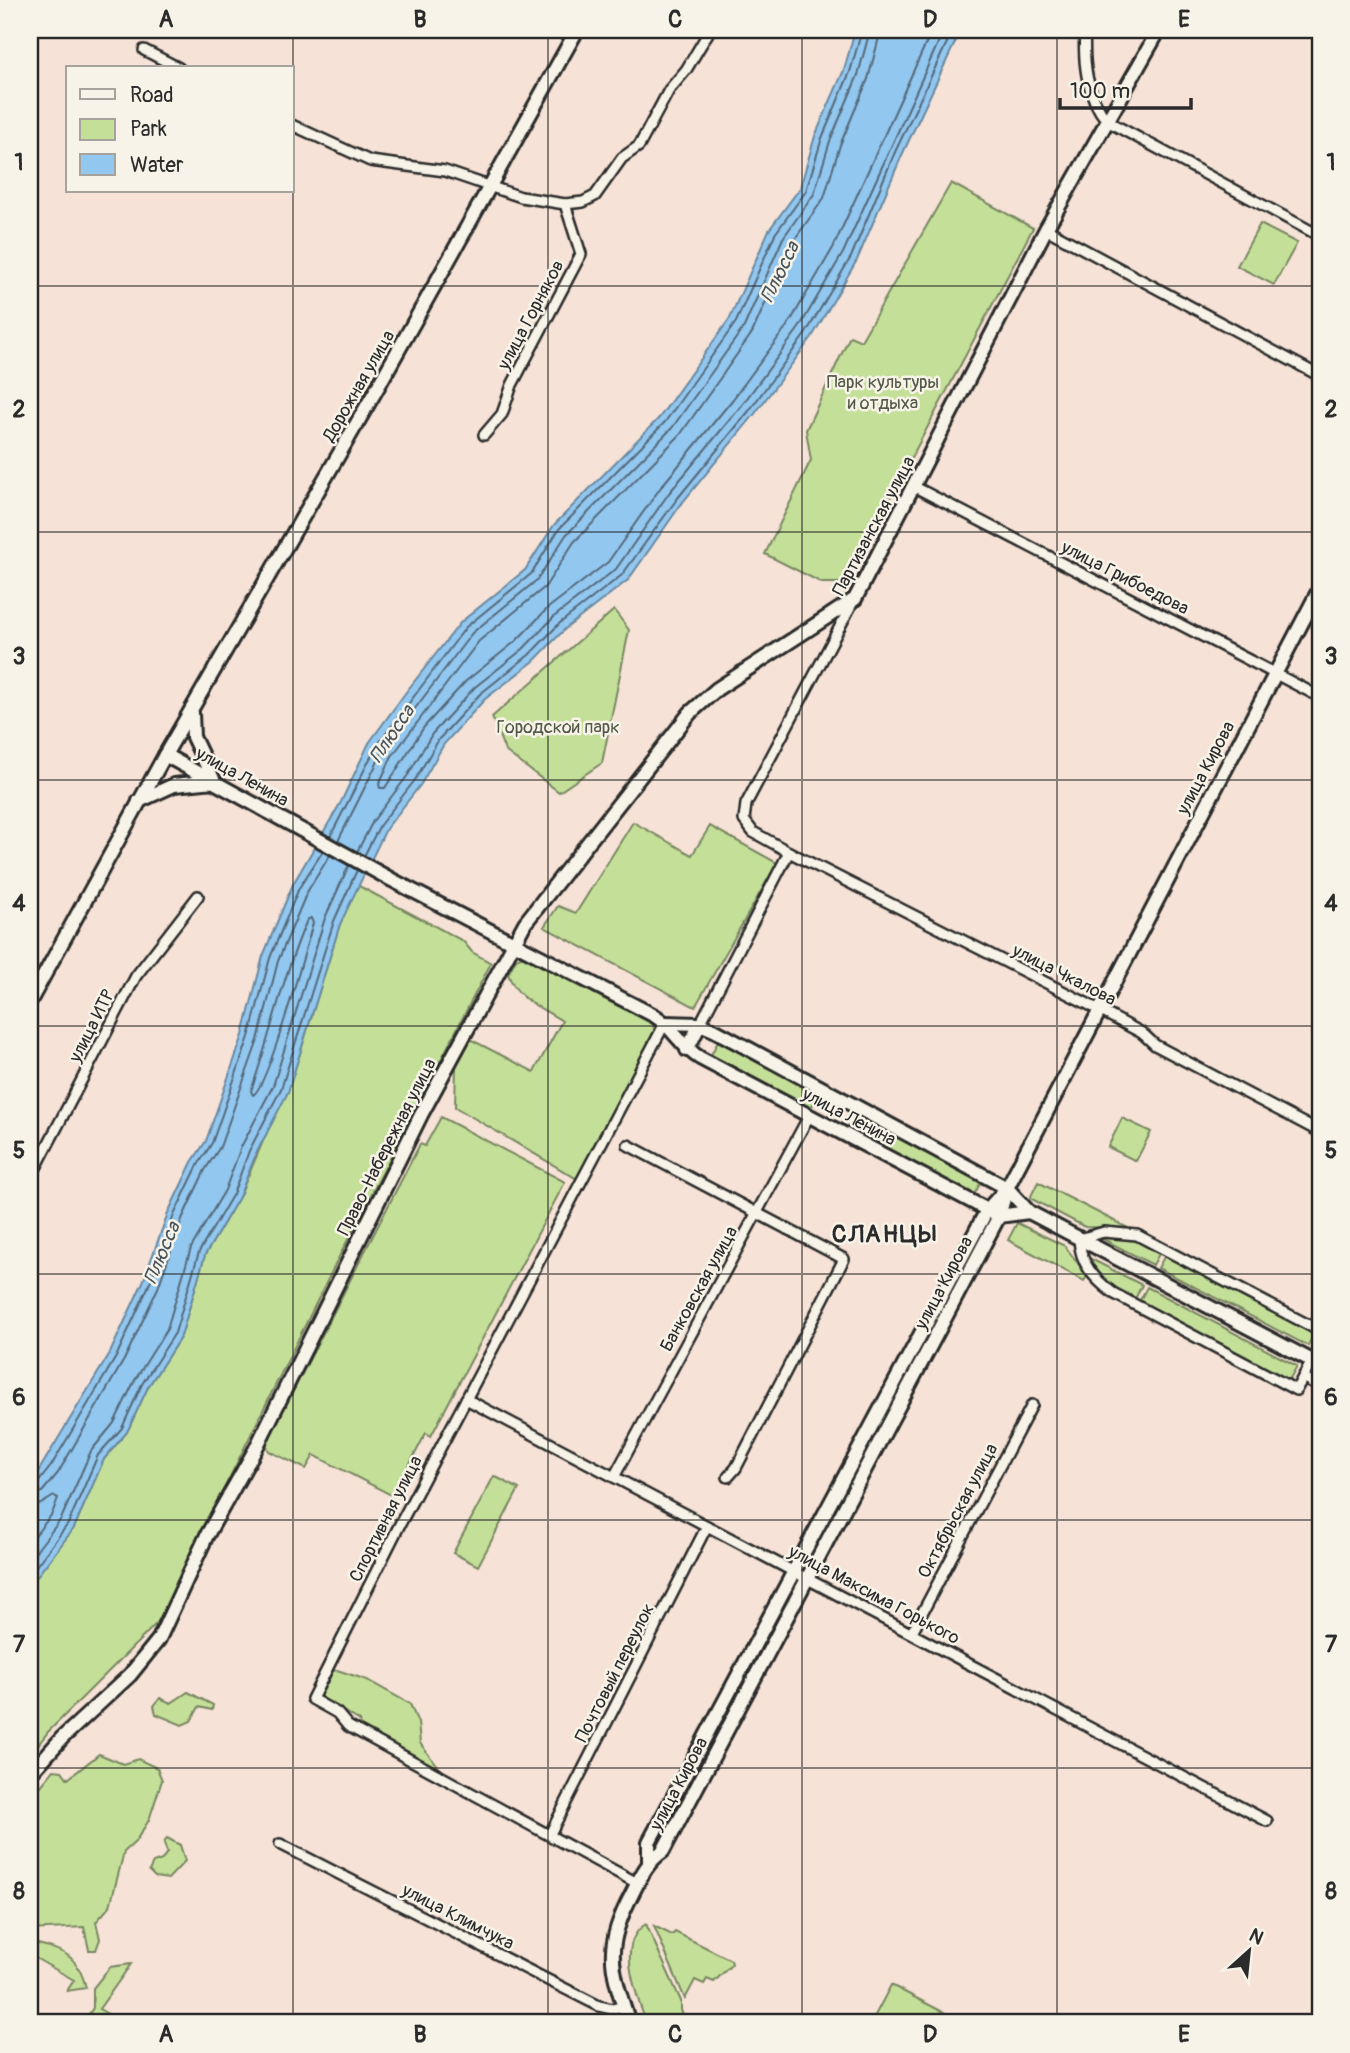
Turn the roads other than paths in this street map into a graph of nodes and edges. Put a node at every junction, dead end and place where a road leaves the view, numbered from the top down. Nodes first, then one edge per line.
1 (577, 30) edge
2 (710, 30) edge
3 (1085, 30) edge
4 (1159, 30) edge
5 (144, 50) dead end
6 (175, 66) edge
7 (1107, 121) junction
8 (294, 126) edge
9 (491, 185) junction
10 (565, 204) junction
11 (1046, 229) junction
12 (1320, 236) edge
13 (1320, 376) edge
14 (484, 435) dead end
15 (915, 487) junction
16 (1320, 589) edge
17 (855, 599) junction
18 (1275, 673) junction
19 (1320, 697) edge
20 (192, 710) junction
21 (164, 755) junction
22 (214, 781) junction
23 (139, 801) junction
24 (789, 852) junction
25 (198, 896) dead end
26 (513, 943) junction
27 (30, 1001) edge
28 (1099, 1010) junction
29 (666, 1023) junction
30 (700, 1024) junction
31 (687, 1050) junction
32 (809, 1116) junction
33 (1320, 1132) edge
34 (628, 1145) dead end
35 (30, 1179) edge
36 (1007, 1188) junction
37 (987, 1210) junction
38 (1029, 1212) junction
39 (758, 1214) junction
40 (999, 1216) junction
41 (1079, 1239) junction
42 (1320, 1331) edge
43 (1316, 1363) edge
44 (1303, 1377) junction
45 (1320, 1387) edge
46 (466, 1399) junction
47 (1032, 1405) dead end
48 (728, 1476) dead end
49 (614, 1477) junction
50 (707, 1526) junction
51 (794, 1571) junction
52 (808, 1578) junction
53 (912, 1632) junction
54 (30, 1774) edge
55 (1267, 1821) dead end
56 (550, 1834) junction
57 (280, 1844) dead end
58 (649, 1861) junction
59 (637, 1883) junction
60 (624, 2007) junction
61 (629, 2023) edge

1 - 9 street, Дорожная улица
2 - 10 street
3 - 7 street
4 - 7 street, Партизанская улица
5 - 6 street
7 - 11 street, Партизанская улица
7 - 12 street
8 - 9 street
9 - 10 street
9 - 20 street, Дорожная улица
10 - 14 street, улица Горняков
11 - 13 street
11 - 15 street, Партизанская улица
15 - 17 street, Партизанская улица
15 - 18 street, улица Грибоедова
16 - 18 street, улица Кирова
17 - 24 street, Партизанская улица
17 - 26 street, Право-Набережная улица
18 - 19 street, улица Грибоедова
18 - 28 street, улица Кирова
20 - 21 street, Дорожная улица
20 - 22 street
21 - 22 street, улица Ленина
21 - 23 street, Дорожная улица
22 - 23 street
22 - 26 street, улица Ленина
23 - 27 street, Дорожная улица
24 - 28 street, улица Чкалова
24 - 30 street
25 - 35 street, улица ИТР
26 - 29 street, улица Ленина
26 - 54 street, Право-Набережная улица
28 - 33 street, улица Чкалова
28 - 36 street, улица Кирова
29 - 30 street, улица Ленина
29 - 31 street, улица Ленина
29 - 46 street, Спортивная улица
30 - 31 street
30 - 36 street, улица Ленина
31 - 32 street, улица Ленина
32 - 37 street, улица Ленина
32 - 39 street, Банковская улица
34 - 39 street
36 - 37 street, улица Кирова
36 - 38 street, улица Ленина
36 - 40 street, улица Кирова
37 - 40 street, улица Ленина
37 - 51 street, улица Кирова
38 - 40 street
38 - 41 street, улица Ленина
39 - 48 street
39 - 49 street, Банковская улица
40 - 52 street, улица Кирова
41 - 42 street
41 - 43 street, улица Ленина
41 - 44 street
43 - 44 street
44 - 45 street
46 - 49 street, улица Максима Горького
46 - 56 street, Спортивная улица
47 - 53 street, Октябрьская улица
49 - 50 street, улица Максима Горького
50 - 51 street, улица Максима Горького
50 - 56 street, Почтовый переулок
51 - 52 street, улица Максима Горького
51 - 58 street, улица Кирова
52 - 53 street, улица Максима Горького
52 - 58 street, улица Кирова
53 - 55 street, улица Максима Горького
56 - 59 street, Спортивная улица
57 - 60 street, улица Климчука
58 - 59 street
59 - 60 street
60 - 61 street

